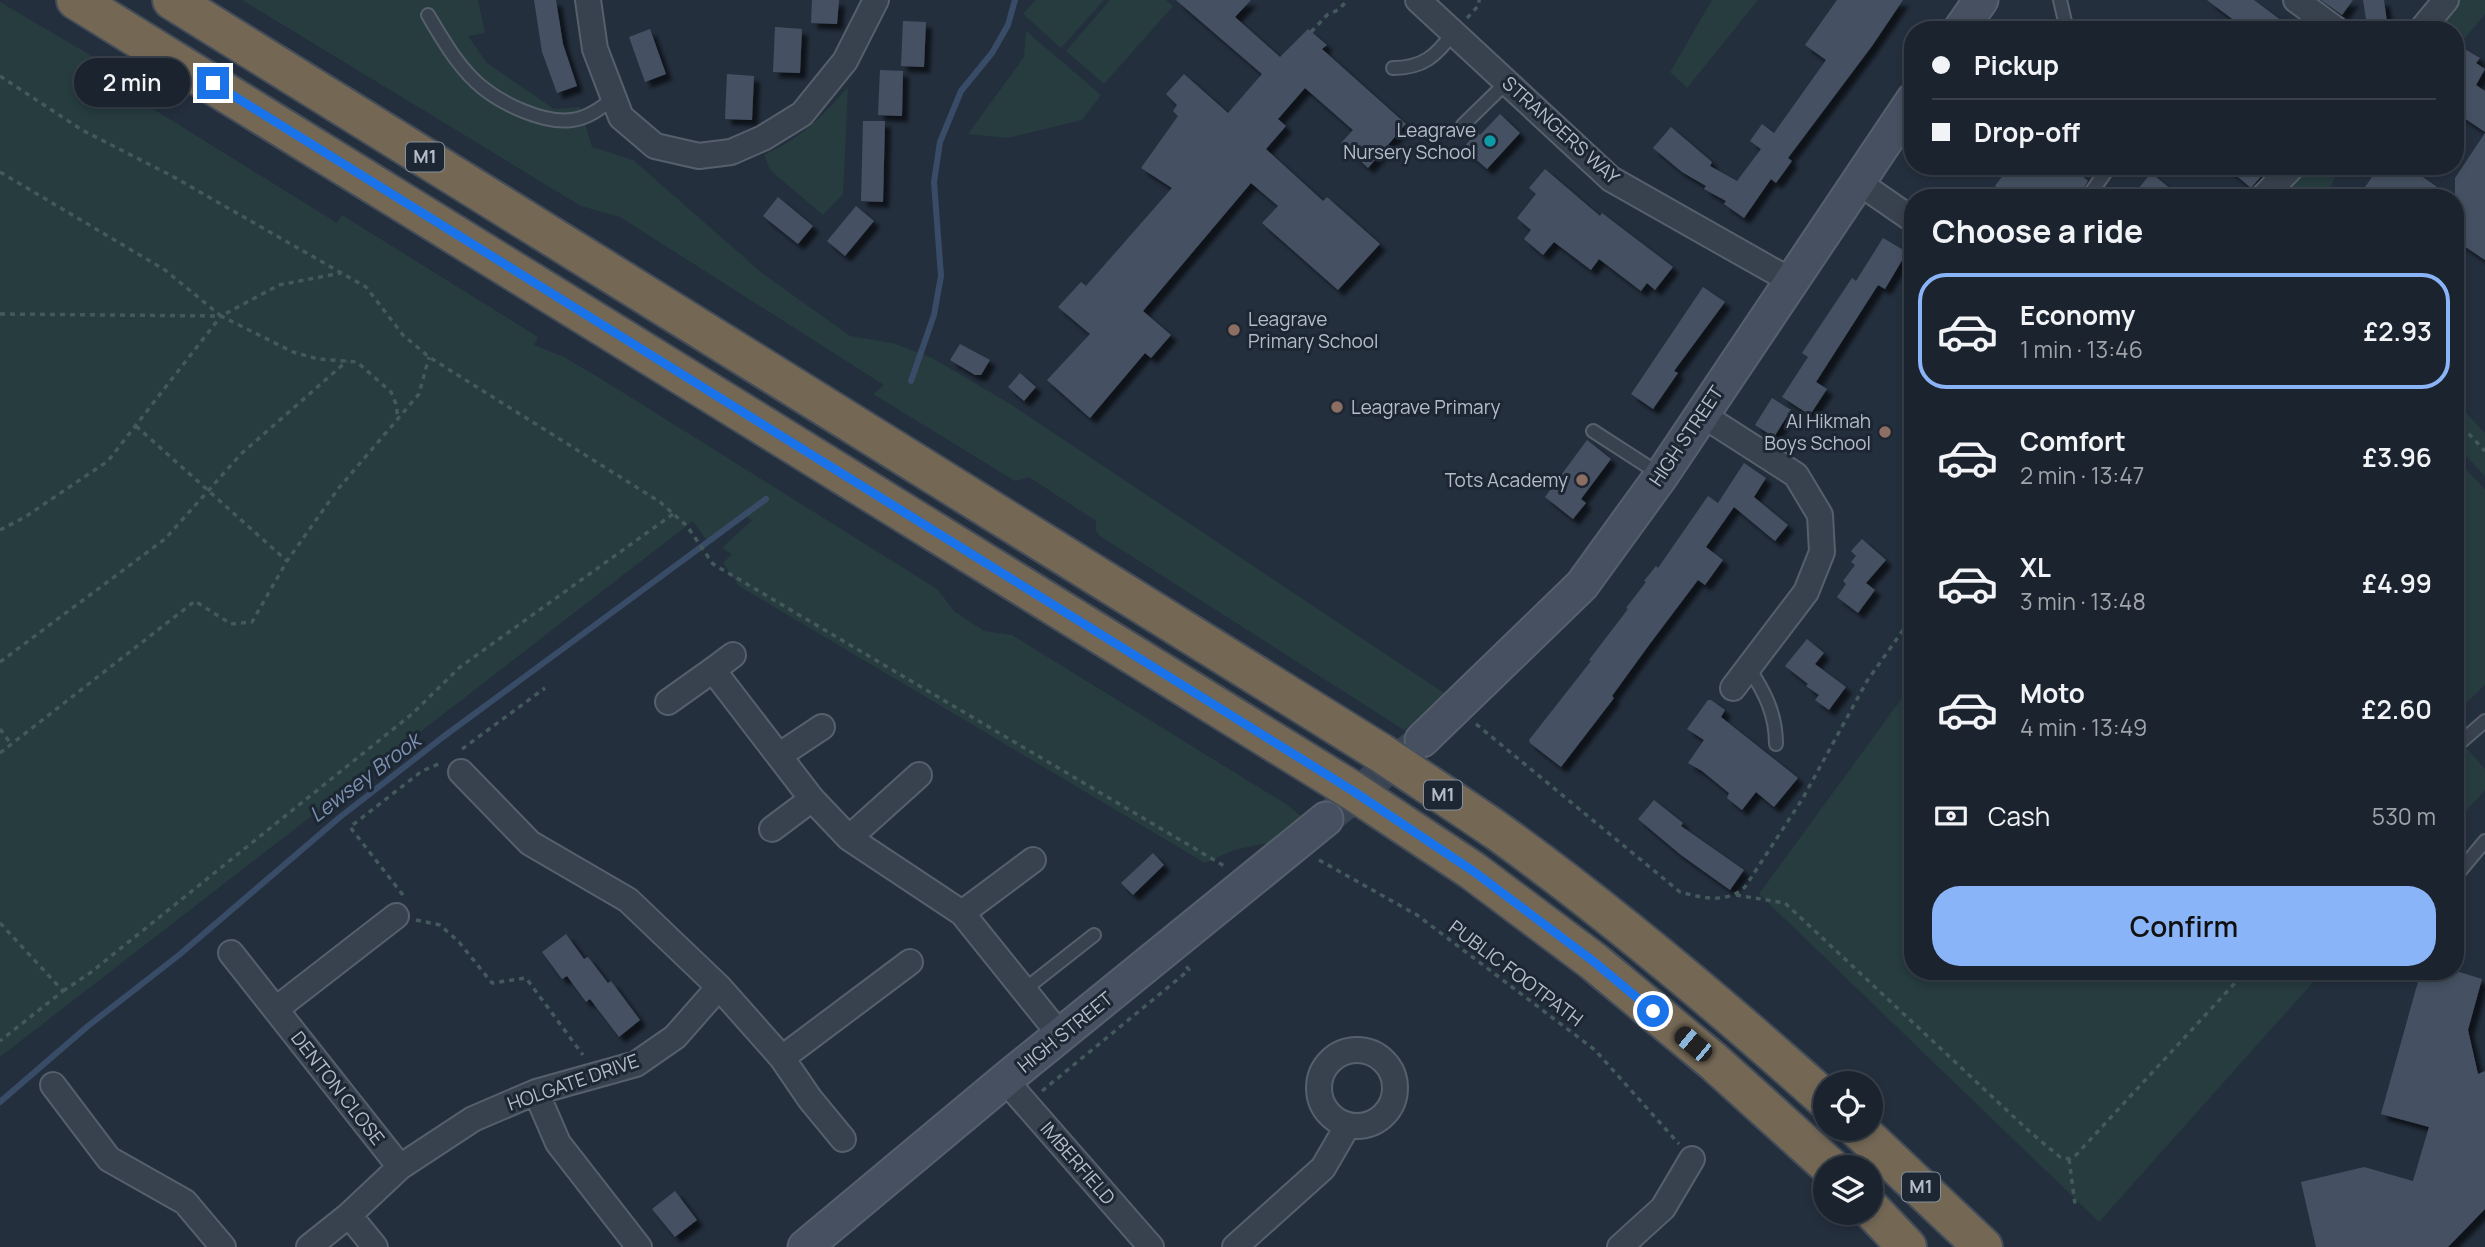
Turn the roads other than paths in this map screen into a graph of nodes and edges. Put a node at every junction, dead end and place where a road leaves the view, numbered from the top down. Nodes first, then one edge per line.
1 (76, 0) edge
2 (172, 0) edge
3 (588, 0) edge
4 (876, 0) edge
5 (1418, 0) edge
6 (1981, 0) edge
7 (2060, 0) edge
8 (2296, 0) edge
9 (2446, 0) edge
10 (428, 15) dead end
11 (1967, 21) edge
12 (2065, 21) edge
13 (2325, 21) edge
14 (2428, 21) edge
15 (1454, 33) junction
16 (1393, 68) dead end
17 (1507, 82) junction
18 (614, 98) junction
19 (1904, 113) edge
20 (1463, 125) dead end
21 (2284, 175) edge
22 (1858, 182) junction
23 (2271, 189) edge
24 (1904, 214) edge
25 (1791, 281) junction
26 (1701, 414) junction
27 (1593, 431) dead end
28 (1661, 475) junction
29 (733, 655) dead end
30 (1749, 668) junction
31 (713, 670) junction
32 (1733, 688) dead end
33 (668, 702) dead end
34 (2485, 721) edge
35 (822, 726) dead end
36 (2464, 739) edge
37 (1422, 740) tunnel mouth
38 (1776, 744) dead end
39 (780, 755) junction
40 (461, 772) dead end
41 (919, 775) dead end
42 (812, 799) junction
43 (1326, 819) tunnel mouth
44 (772, 829) dead end
45 (849, 838) junction
46 (2485, 841) edge
47 (1033, 860) dead end
48 (2464, 866) edge
49 (962, 913) junction
50 (396, 916) road end
51 (1094, 934) dead end
52 (231, 953) dead end
53 (910, 962) dead end
54 (719, 987) junction
55 (1024, 990) junction
56 (276, 1009) junction
57 (1061, 1036) junction
58 (782, 1058) junction
59 (1005, 1080) junction
60 (53, 1085) dead end
61 (1813, 1088) edge
62 (536, 1091) junction
63 (1348, 1125) dead end
64 (842, 1139) dead end
65 (1871, 1141) edge
66 (1817, 1155) edge
67 (1692, 1158) road end
68 (400, 1167) junction
69 (349, 1215) junction
70 (1883, 1222) edge
71 (223, 1247) edge
72 (309, 1247) edge
73 (375, 1247) edge
74 (639, 1247) edge
75 (805, 1247) edge
76 (1151, 1247) edge
77 (1235, 1247) edge
78 (1620, 1247) edge
79 (1907, 1247) edge
80 (1983, 1247) edge

1 - 66 highway, M1
2 - 61 highway, M1
3 - 18 street
4 - 18 street
5 - 15 street, STRANGERS WAY
6 - 11 street
7 - 12 lane
8 - 13 street
9 - 14 street
10 - 18 lane
15 - 16 lane
15 - 17 street, STRANGERS WAY
17 - 20 lane
17 - 25 street, STRANGERS WAY
19 - 22 street, HIGH STREET
21 - 23 street
22 - 24 street
22 - 25 street, HIGH STREET
25 - 26 street, HIGH STREET
26 - 28 street, HIGH STREET
26 - 30 street
27 - 28 lane
28 - 37 street, HIGH STREET
29 - 31 street
30 - 32 street
30 - 38 lane
31 - 33 street
31 - 39 street
34 - 36 lane
35 - 39 street
39 - 42 street
40 - 54 street
41 - 45 street
42 - 44 street
42 - 45 street
43 - 57 street, HIGH STREET
45 - 49 street
46 - 48 lane
47 - 49 street
49 - 55 street
50 - 56 street
51 - 55 lane
52 - 56 street, DENTON CLOSE
53 - 58 street
54 - 58 street
54 - 62 street, HOLGATE DRIVE
55 - 57 street
56 - 68 street, DENTON CLOSE
57 - 59 street, HIGH STREET
58 - 64 street
59 - 75 street, HIGH STREET
59 - 76 street, IMBERFIELD
60 - 71 street
62 - 68 street, HOLGATE DRIVE
62 - 74 street
63 - 77 street
65 - 80 highway, M1
67 - 78 street
68 - 69 street, HOLGATE DRIVE
69 - 72 street, HOLGATE DRIVE
69 - 73 street
70 - 79 highway, M1

